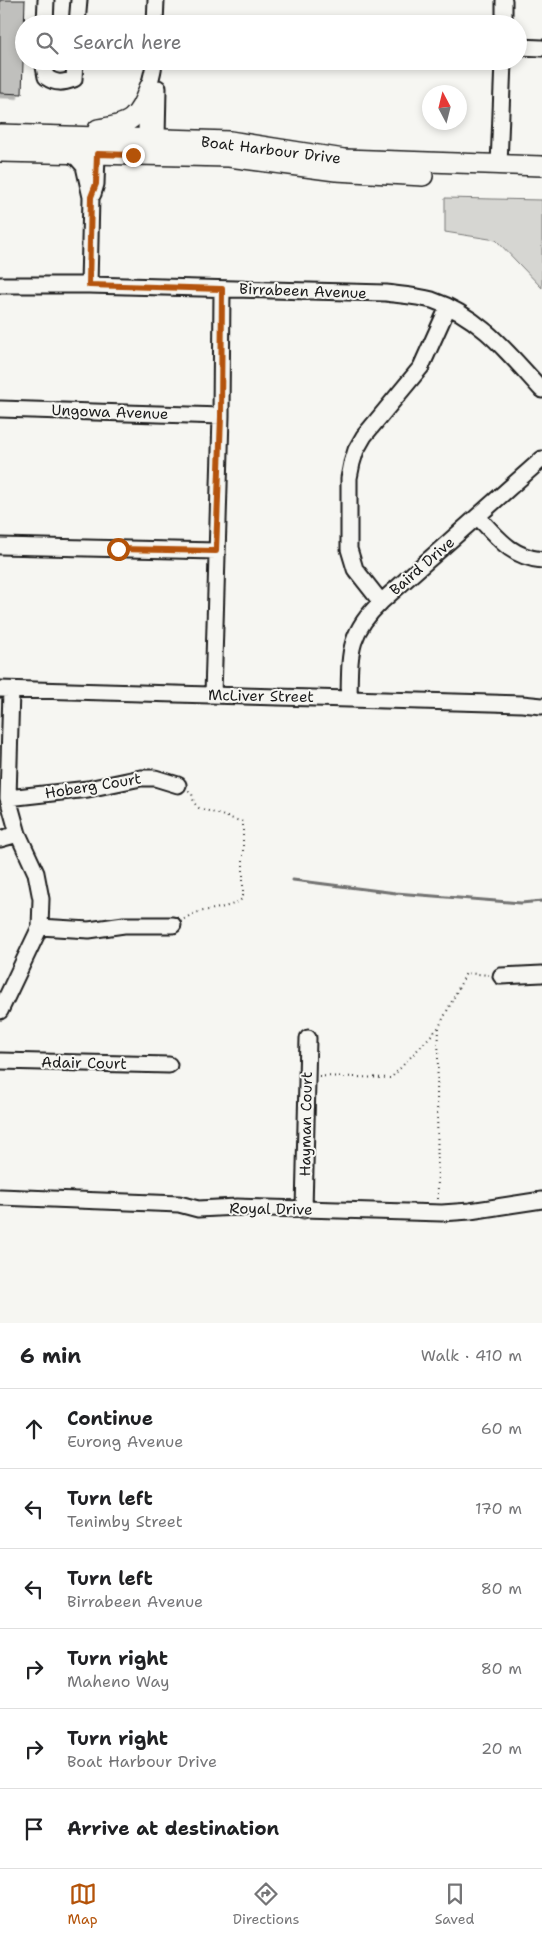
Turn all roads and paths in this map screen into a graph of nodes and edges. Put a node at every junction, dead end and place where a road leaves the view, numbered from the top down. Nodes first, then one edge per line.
1 (46, 0) edge
2 (78, 0) edge
3 (156, 0) edge
4 (504, 0) edge
5 (45, 15) edge
6 (77, 15) edge
7 (155, 15) edge
8 (504, 15) edge
9 (527, 47) edge
10 (542, 48) edge
11 (45, 70) edge
12 (74, 70) edge
13 (153, 70) edge
14 (155, 70) edge
15 (503, 70) edge
16 (149, 88) junction
17 (6, 134) edge
18 (62, 135) junction
19 (152, 144) junction
20 (0, 152) edge
21 (69, 154) junction
22 (97, 154) junction
23 (499, 165) junction
24 (542, 166) edge
25 (542, 179) edge
26 (91, 197) junction
27 (0, 285) edge
28 (89, 285) junction
29 (222, 289) junction
30 (448, 307) junction
31 (542, 390) edge
32 (0, 409) edge
33 (221, 416) junction
34 (542, 459) edge
35 (478, 517) junction
36 (0, 546) edge
37 (216, 551) junction
38 (542, 560) edge
39 (381, 602) junction
40 (5, 689) edge
41 (213, 695) junction
42 (349, 699) junction
43 (542, 702) edge
44 (522, 704) junction
45 (542, 706) edge
46 (178, 785) joint
47 (8, 798) junction
48 (18, 834) junction
49 (0, 839) edge
50 (173, 925) joint
51 (40, 927) junction
52 (542, 974) edge
53 (501, 976) joint
54 (0, 1011) edge
55 (440, 1027) junction
56 (308, 1038) dead end
57 (0, 1061) edge
58 (169, 1065) dead end
59 (307, 1076) junction
60 (0, 1197) edge
61 (542, 1200) edge
62 (304, 1210) junction
63 (438, 1213) junction

1 - 5 street
2 - 6 street
3 - 7 street
4 - 8 street
9 - 10 street
11 - 12 street
13 - 16 street
14 - 19 street
15 - 23 street
16 - 18 main road
16 - 19 street
17 - 18 main road, Boat Harbour Drive
17 - 22 main road
18 - 19 main road, Boat Harbour Drive
19 - 22 main road, Boat Harbour Drive
19 - 23 main road, Boat Harbour Drive
19 - 25 main road, Boat Harbour Drive
20 - 21 main road, Boat Harbour Drive
21 - 22 main road, Boat Harbour Drive
21 - 26 street
22 - 26 street
23 - 24 main road, Boat Harbour Drive
26 - 28 street
27 - 28 street, Birrabeen Avenue
28 - 29 street, Birrabeen Avenue
29 - 30 street, Birrabeen Avenue
29 - 33 street
30 - 31 street, Birrabeen Avenue
30 - 39 street
32 - 33 street, Ungowa Avenue
33 - 37 street
34 - 35 street, Baird Drive
35 - 38 street
35 - 39 street, Baird Drive
36 - 37 street
37 - 41 street
39 - 42 street, Baird Drive
40 - 41 street, McLiver Street
40 - 47 street
41 - 42 street, McLiver Street
42 - 44 street, McLiver Street
43 - 44 street, McLiver Street
44 - 45 street, McLiver Street
46 - 47 street, Hoberg Court
46 - 50 path
47 - 48 street
48 - 49 street
48 - 51 street
50 - 51 street
51 - 54 street
52 - 53 street
53 - 55 path
55 - 59 path
55 - 63 path
56 - 59 street, Hayman Court
57 - 58 street, Adair Court
59 - 62 street, Hayman Court
60 - 62 street, Royal Drive
61 - 63 street, Royal Drive
62 - 63 street, Royal Drive

